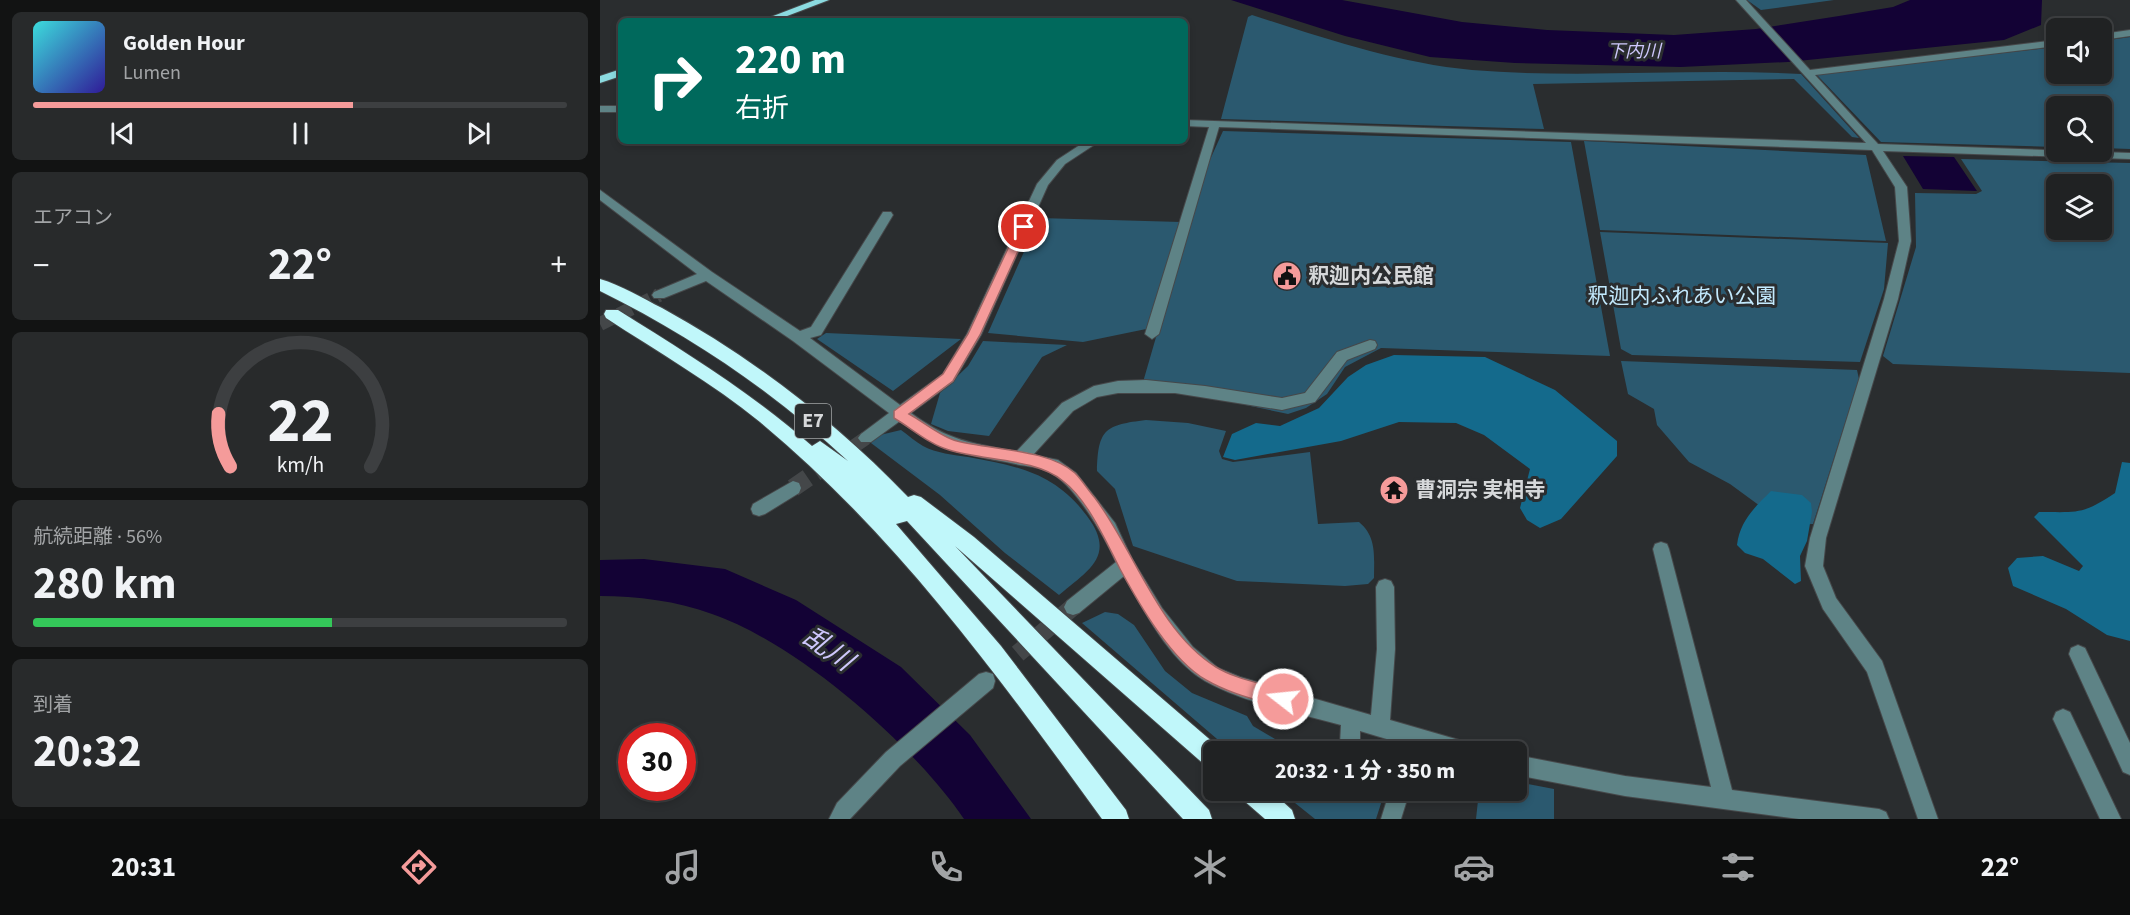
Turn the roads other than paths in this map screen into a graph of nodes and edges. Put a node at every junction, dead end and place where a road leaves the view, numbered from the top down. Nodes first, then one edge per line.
1 (824, 0) edge
2 (1740, 0) edge
3 (773, 18) edge
4 (2130, 33) edge
5 (2112, 36) edge
6 (2046, 44) edge
7 (618, 73) edge
8 (1807, 73) junction
9 (600, 80) edge
10 (600, 109) edge
11 (618, 109) edge
12 (1188, 123) edge
13 (1215, 124) junction
14 (1089, 144) edge
15 (1876, 148) junction
16 (2130, 156) edge
17 (600, 194) edge
18 (887, 216) dead end
19 (707, 275) junction
20 (600, 284) edge
21 (659, 295) tunnel mouth
22 (606, 311) edge
23 (1152, 334) dead end
24 (798, 337) junction
25 (1370, 345) dead end
26 (899, 414) junction
27 (866, 438) tunnel mouth
28 (1021, 458) junction
29 (865, 466) junction
30 (793, 488) tunnel mouth
31 (759, 509) dead end
32 (1661, 549) dead end
33 (1126, 564) junction
34 (1385, 587) dead end
35 (992, 600) junction
36 (1073, 607) tunnel mouth
37 (2078, 654) dead end
38 (986, 681) tunnel mouth
39 (1351, 719) junction
40 (2062, 719) dead end
41 (1380, 727) junction
42 (1350, 741) edge
43 (1428, 741) edge
44 (1203, 748) edge
45 (2130, 765) edge
46 (1527, 768) edge
47 (1724, 799) junction
48 (1264, 801) edge
49 (1397, 801) edge
50 (839, 819) edge
51 (1117, 819) edge
52 (1200, 819) edge
53 (1284, 819) edge
54 (1391, 819) edge
55 (1879, 819) edge
56 (1928, 819) edge
57 (2111, 819) edge

1 - 3 main road
2 - 8 street
4 - 5 street
6 - 8 street
7 - 9 main road
8 - 15 street
10 - 11 street
12 - 13 street
13 - 15 street
13 - 23 street
14 - 26 street
15 - 16 street
15 - 56 street
17 - 19 street
18 - 24 street
19 - 21 street
19 - 24 street
20 - 29 highway, E7
22 - 35 highway, E7
22 - 51 highway
24 - 26 street
25 - 28 street
26 - 27 street
26 - 28 street
28 - 33 street
29 - 35 highway, E7
29 - 44 highway
30 - 31 street
32 - 47 street
33 - 36 street
33 - 39 street
34 - 41 street
35 - 52 highway, E7
37 - 45 street
38 - 50 street
39 - 41 street
39 - 42 street
40 - 57 street
41 - 43 street
46 - 47 street
47 - 55 street
48 - 53 highway
49 - 54 street

